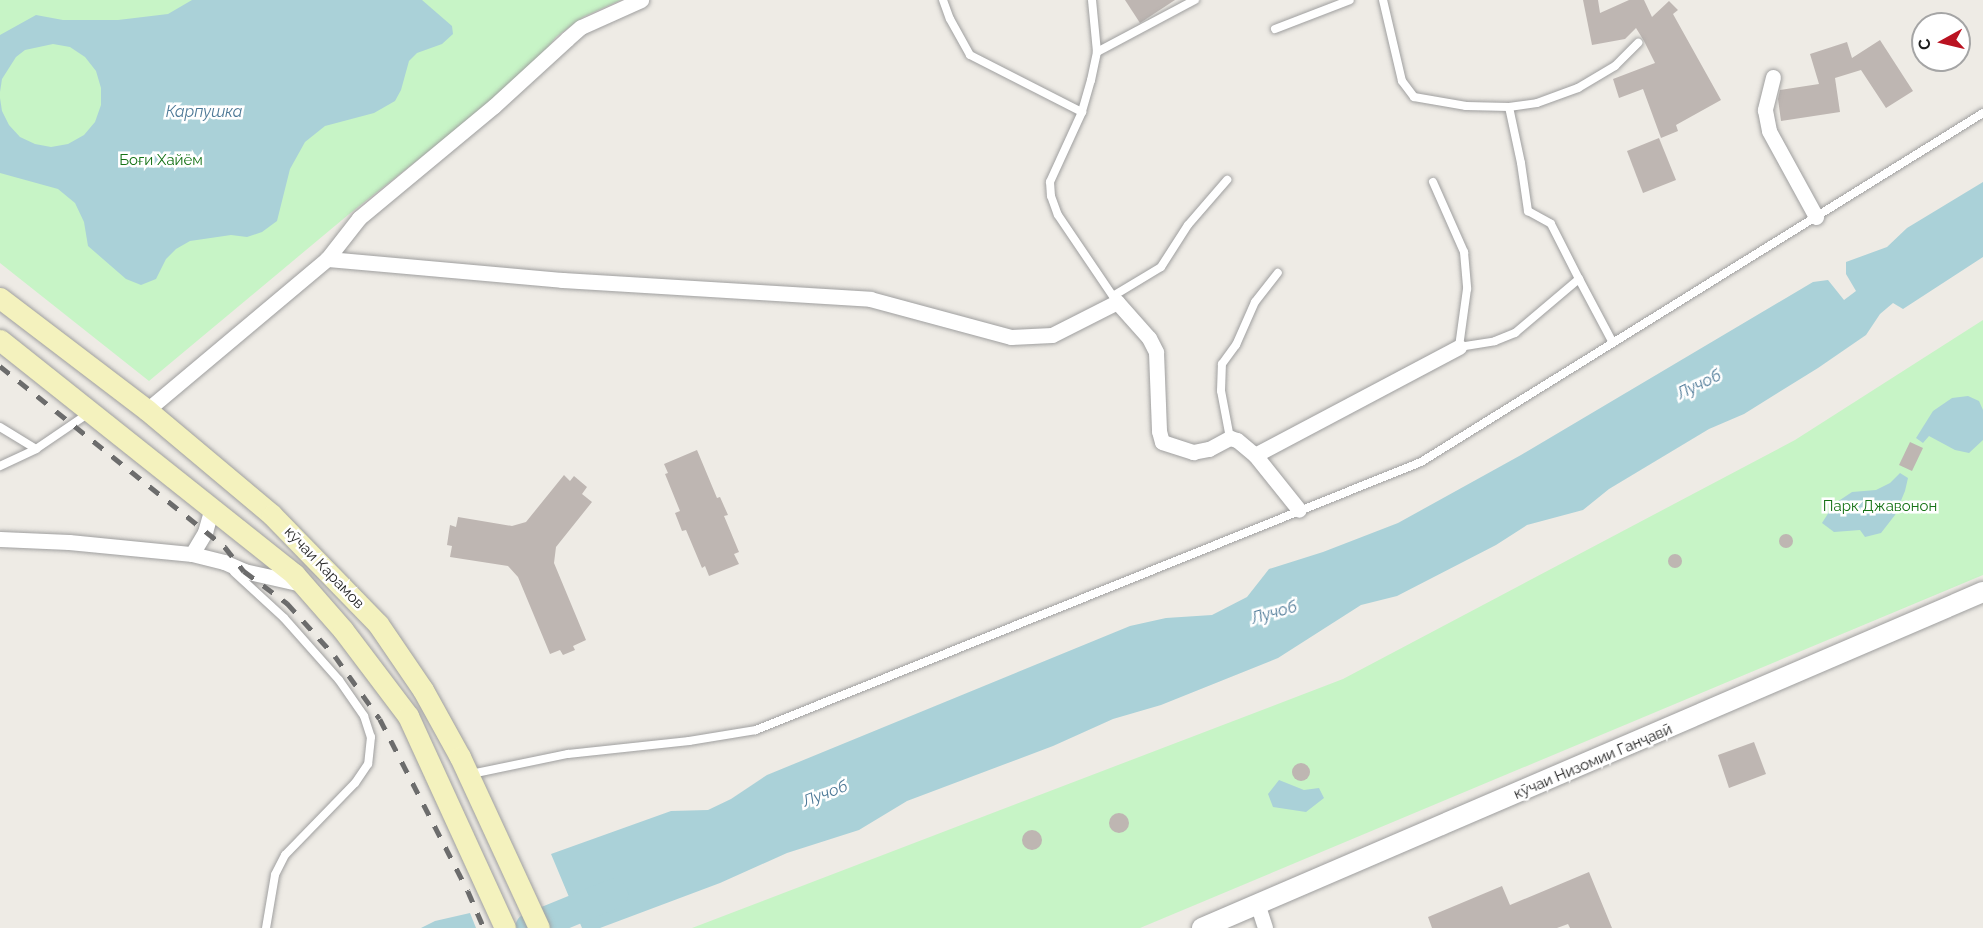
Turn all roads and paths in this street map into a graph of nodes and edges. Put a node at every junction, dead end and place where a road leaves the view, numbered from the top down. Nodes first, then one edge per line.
1 (641, 0) edge
2 (943, 0) edge
3 (1092, 0) edge
4 (1195, 0) edge
5 (1350, 0) edge
6 (1383, 0) edge
7 (1275, 29) dead end
8 (1638, 43) dead end
9 (1097, 52) junction
10 (1773, 77) dead end
11 (1509, 107) junction
12 (1082, 112) junction
13 (1983, 114) edge
14 (1227, 180) dead end
15 (1433, 182) dead end
16 (1816, 217) junction
17 (327, 259) junction
18 (1278, 273) dead end
19 (1579, 279) junction
20 (1115, 299) junction
21 (4, 308) edge
22 (0, 340) edge
23 (1613, 343) junction
24 (1459, 347) junction
25 (147, 410) junction
26 (90, 412) junction
27 (0, 427) edge
28 (1230, 438) junction
29 (36, 448) junction
30 (1255, 455) junction
31 (0, 458) edge
32 (8, 462) junction
33 (0, 466) edge
34 (212, 507) junction
35 (1299, 510) junction
36 (0, 539) edge
37 (192, 554) junction
38 (224, 562) junction
39 (303, 584) junction
40 (1983, 592) edge
41 (468, 775) junction
42 (1258, 906) junction
43 (266, 928) edge
44 (505, 928) edge
45 (539, 928) edge
46 (1202, 928) edge
47 (1265, 928) edge

1 - 17 street
2 - 12 lane
3 - 9 lane
4 - 9 lane
5 - 7 lane
6 - 11 lane
8 - 11 lane
9 - 12 lane
10 - 16 street
11 - 19 lane
12 - 20 lane
13 - 16 lane
14 - 20 lane
15 - 24 lane
16 - 23 lane
17 - 20 street
17 - 25 street
18 - 28 lane
19 - 23 lane
19 - 24 lane
20 - 28 street
21 - 25 main road, кӯчаи Карамов
22 - 26 main road, кӯчаи Карамов
23 - 35 lane
24 - 30 street
25 - 41 main road, кӯчаи Карамов
26 - 29 lane
26 - 34 main road, кӯчаи Карамов
27 - 29 lane
28 - 30 street
29 - 32 lane
30 - 35 street
31 - 32 lane
32 - 33 lane
34 - 37 street
34 - 39 main road, кӯчаи Карамов
35 - 41 lane
36 - 37 street
37 - 38 street
38 - 39 street
38 - 43 lane
39 - 44 main road, кӯчаи Карамов
40 - 42 street, кӯчаи Низомии Ганҷавӣ
41 - 45 main road, кӯчаи Карамов
42 - 46 street, кӯчаи Низомии Ганҷавӣ
42 - 47 street

